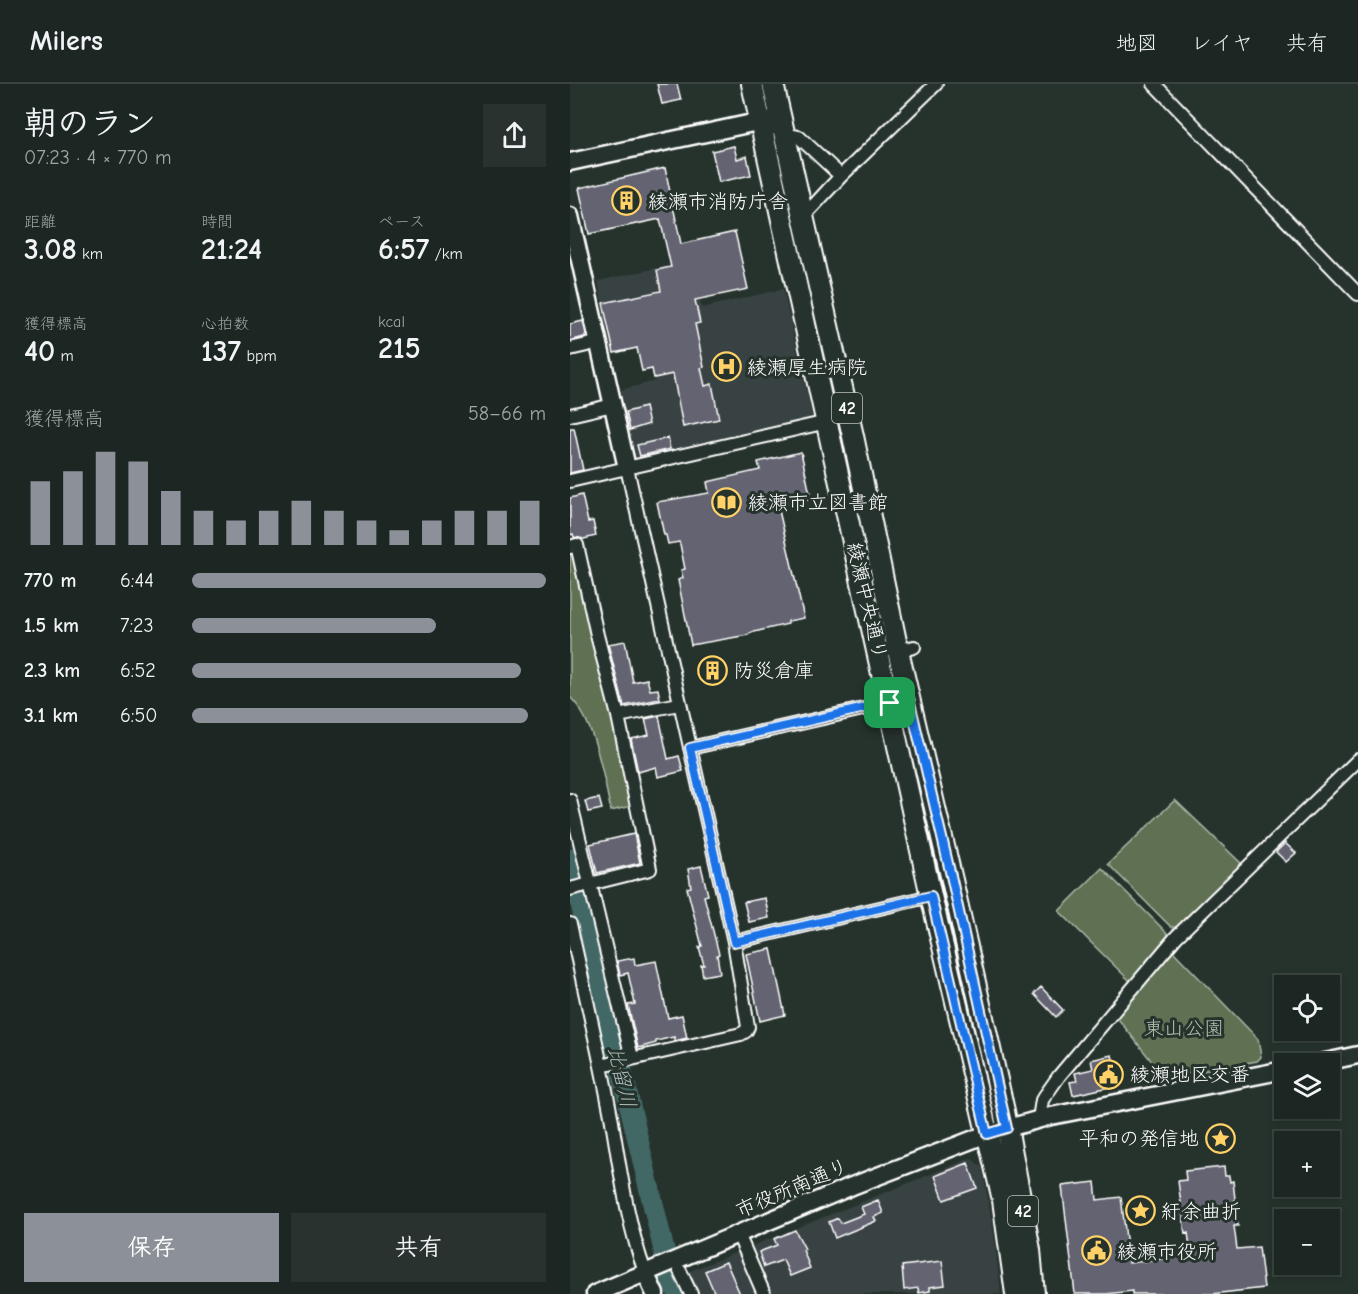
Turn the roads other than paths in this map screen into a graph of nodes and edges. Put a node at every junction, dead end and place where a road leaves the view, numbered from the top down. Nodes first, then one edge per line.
1 (752, 84) edge
2 (773, 84) edge
3 (936, 84) edge
4 (1154, 84) edge
5 (761, 120) junction
6 (783, 126) junction
7 (570, 162) edge
8 (841, 176) junction
9 (570, 216) edge
10 (803, 217) junction
11 (577, 279) edge
12 (1358, 294) edge
13 (600, 342) junction
14 (570, 349) edge
15 (612, 405) junction
16 (570, 415) edge
17 (827, 422) junction
18 (627, 468) junction
19 (570, 481) edge
20 (570, 547) edge
21 (909, 698) junction
22 (890, 703) junction
23 (680, 704) junction
24 (618, 716) junction
25 (690, 748) junction
26 (1358, 760) edge
27 (570, 800) edge
28 (579, 887) edge
29 (931, 896) junction
30 (570, 924) edge
31 (734, 942) junction
32 (1358, 1055) edge
33 (1340, 1059) edge
34 (624, 1061) junction
35 (601, 1066) junction
36 (1274, 1072) edge
37 (1045, 1117) junction
38 (1007, 1128) junction
39 (987, 1134) junction
40 (738, 1234) junction
41 (664, 1267) junction
42 (595, 1294) edge
43 (655, 1294) edge
44 (691, 1294) edge
45 (764, 1294) edge
46 (1016, 1294) edge
47 (1034, 1294) edge

1 - 5 main road, 綾瀬中央通り / 42
2 - 6 main road, 綾瀬中央通り / 42
3 - 8 street
4 - 12 street
5 - 6 street
5 - 7 street
5 - 17 main road, 綾瀬中央通り / 42
6 - 8 street
6 - 10 main road, 綾瀬中央通り / 42
8 - 10 street
9 - 11 street
10 - 21 main road, 綾瀬中央通り / 42
11 - 13 street
13 - 14 street
13 - 15 street
15 - 16 street
15 - 18 street
17 - 18 street
17 - 22 main road, 綾瀬中央通り / 42
18 - 19 street
18 - 23 street
20 - 24 street
21 - 22 street
21 - 38 main road, 綾瀬中央通り / 42
22 - 25 street
22 - 29 main road, 綾瀬中央通り / 42
23 - 24 street
23 - 25 street
24 - 28 street
25 - 31 street
26 - 37 street
27 - 28 street
28 - 34 street
29 - 31 street
29 - 39 main road, 綾瀬中央通り / 42
30 - 35 street
31 - 34 street
32 - 33 street
34 - 35 street
35 - 41 street
36 - 37 street, 市役所南通り
37 - 38 street, 市役所南通り
38 - 39 street, 市役所南通り
38 - 47 main road, 綾瀬中央通り / 42
39 - 40 street, 市役所南通り
39 - 46 main road, 綾瀬中央通り / 42
40 - 41 street, 市役所南通り
40 - 45 street
41 - 42 street, 市役所南通り
41 - 43 street
41 - 44 street

